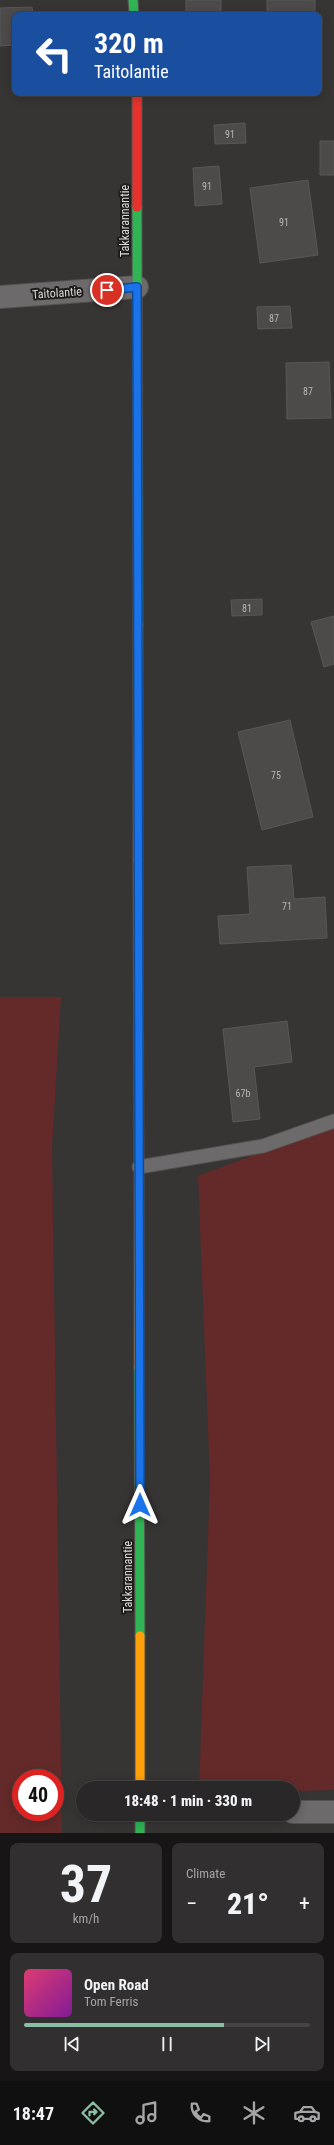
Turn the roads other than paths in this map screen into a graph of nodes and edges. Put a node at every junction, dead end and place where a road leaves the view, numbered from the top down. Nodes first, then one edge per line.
1 (133, 0) edge
2 (134, 12) edge
3 (137, 96) edge
4 (137, 287) junction
5 (0, 298) edge
6 (334, 1121) edge
7 (139, 1167) junction
8 (140, 1781) edge
9 (300, 1812) edge
10 (334, 1812) edge
11 (140, 1821) edge
12 (140, 1833) edge

1 - 2 street
3 - 4 street, Takkarannantie
4 - 5 street, Taitolantie
4 - 7 street, Takkarannantie
6 - 7 lane
7 - 8 street, Takkarannantie
9 - 10 street
11 - 12 street

